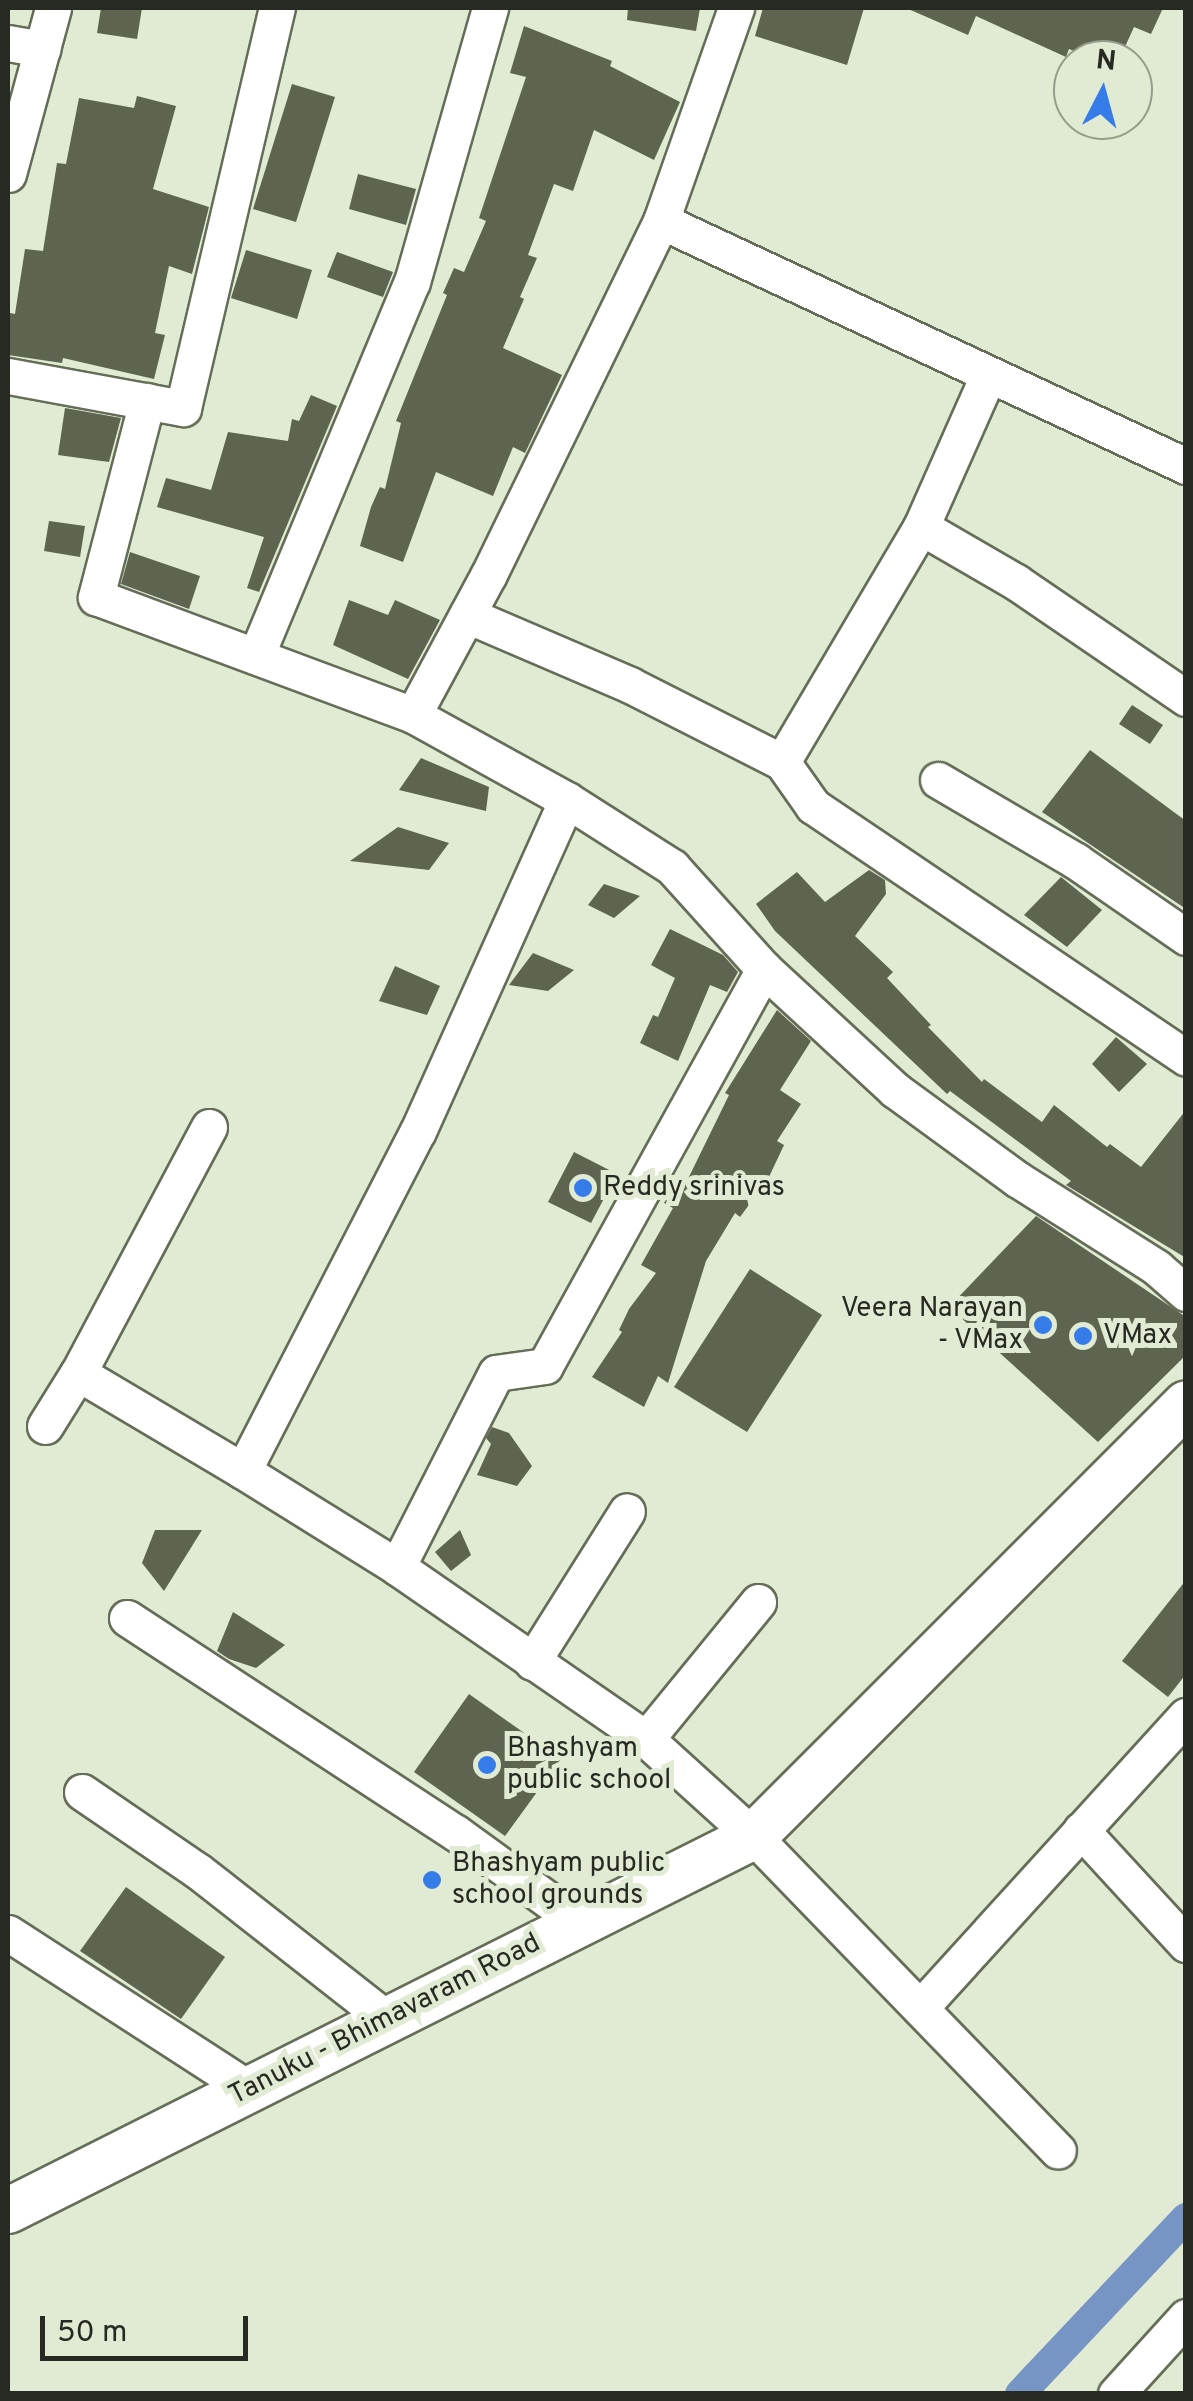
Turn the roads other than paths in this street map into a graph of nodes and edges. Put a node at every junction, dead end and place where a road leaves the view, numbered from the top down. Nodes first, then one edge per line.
1 (53, 8) edge
2 (277, 8) edge
3 (490, 8) edge
4 (736, 8) edge
5 (25, 46) edge
6 (8, 174) edge
7 (661, 221) junction
8 (8, 376) edge
9 (988, 376) junction
10 (147, 401) junction
11 (1186, 466) edge
12 (921, 527) junction
13 (467, 615) junction
14 (256, 656) junction
15 (1186, 698) edge
16 (413, 715) junction
17 (782, 762) junction
18 (938, 780) dead end
19 (567, 800) junction
20 (1186, 937) edge
21 (764, 969) junction
22 (1184, 1054) edge
23 (210, 1127) dead end
24 (1186, 1292) edge
25 (78, 1373) junction
26 (1186, 1403) edge
27 (45, 1426) dead end
28 (243, 1471) junction
29 (627, 1511) dead end
30 (397, 1566) junction
31 (758, 1602) dead end
32 (126, 1618) dead end
33 (532, 1662) junction
34 (1186, 1716) edge
35 (646, 1739) junction
36 (82, 1792) dead end
37 (1082, 1830) junction
38 (753, 1836) junction
39 (580, 1923) junction
40 (8, 1932) edge
41 (1186, 1944) edge
42 (920, 2008) junction
43 (388, 2019) junction
44 (249, 2089) junction
45 (1058, 2151) dead end
46 (8, 2210) edge
47 (1186, 2317) edge
48 (1116, 2394) edge

1 - 5 street
2 - 10 street
3 - 14 street
4 - 7 street
5 - 6 street
7 - 9 street
7 - 13 street
8 - 10 street
9 - 11 street
9 - 12 street
10 - 14 street
12 - 15 street
12 - 17 street
13 - 16 street
13 - 17 street
14 - 16 street
16 - 19 street
17 - 22 street
18 - 20 street
19 - 21 street
19 - 28 street
21 - 24 street
21 - 30 street
23 - 25 street
25 - 27 street
25 - 28 street
26 - 38 main road, Tanuku - Bhimavaram Road
28 - 30 street
29 - 33 street
30 - 33 street
31 - 35 street
32 - 39 street
33 - 35 street
34 - 37 street
35 - 38 street
36 - 43 street
37 - 41 street
37 - 42 street
38 - 39 main road, Tanuku - Bhimavaram Road
38 - 42 street
39 - 43 main road, Tanuku - Bhimavaram Road
40 - 44 street
42 - 45 street
43 - 44 main road, Tanuku - Bhimavaram Road
44 - 46 main road, Tanuku - Bhimavaram Road
47 - 48 street

